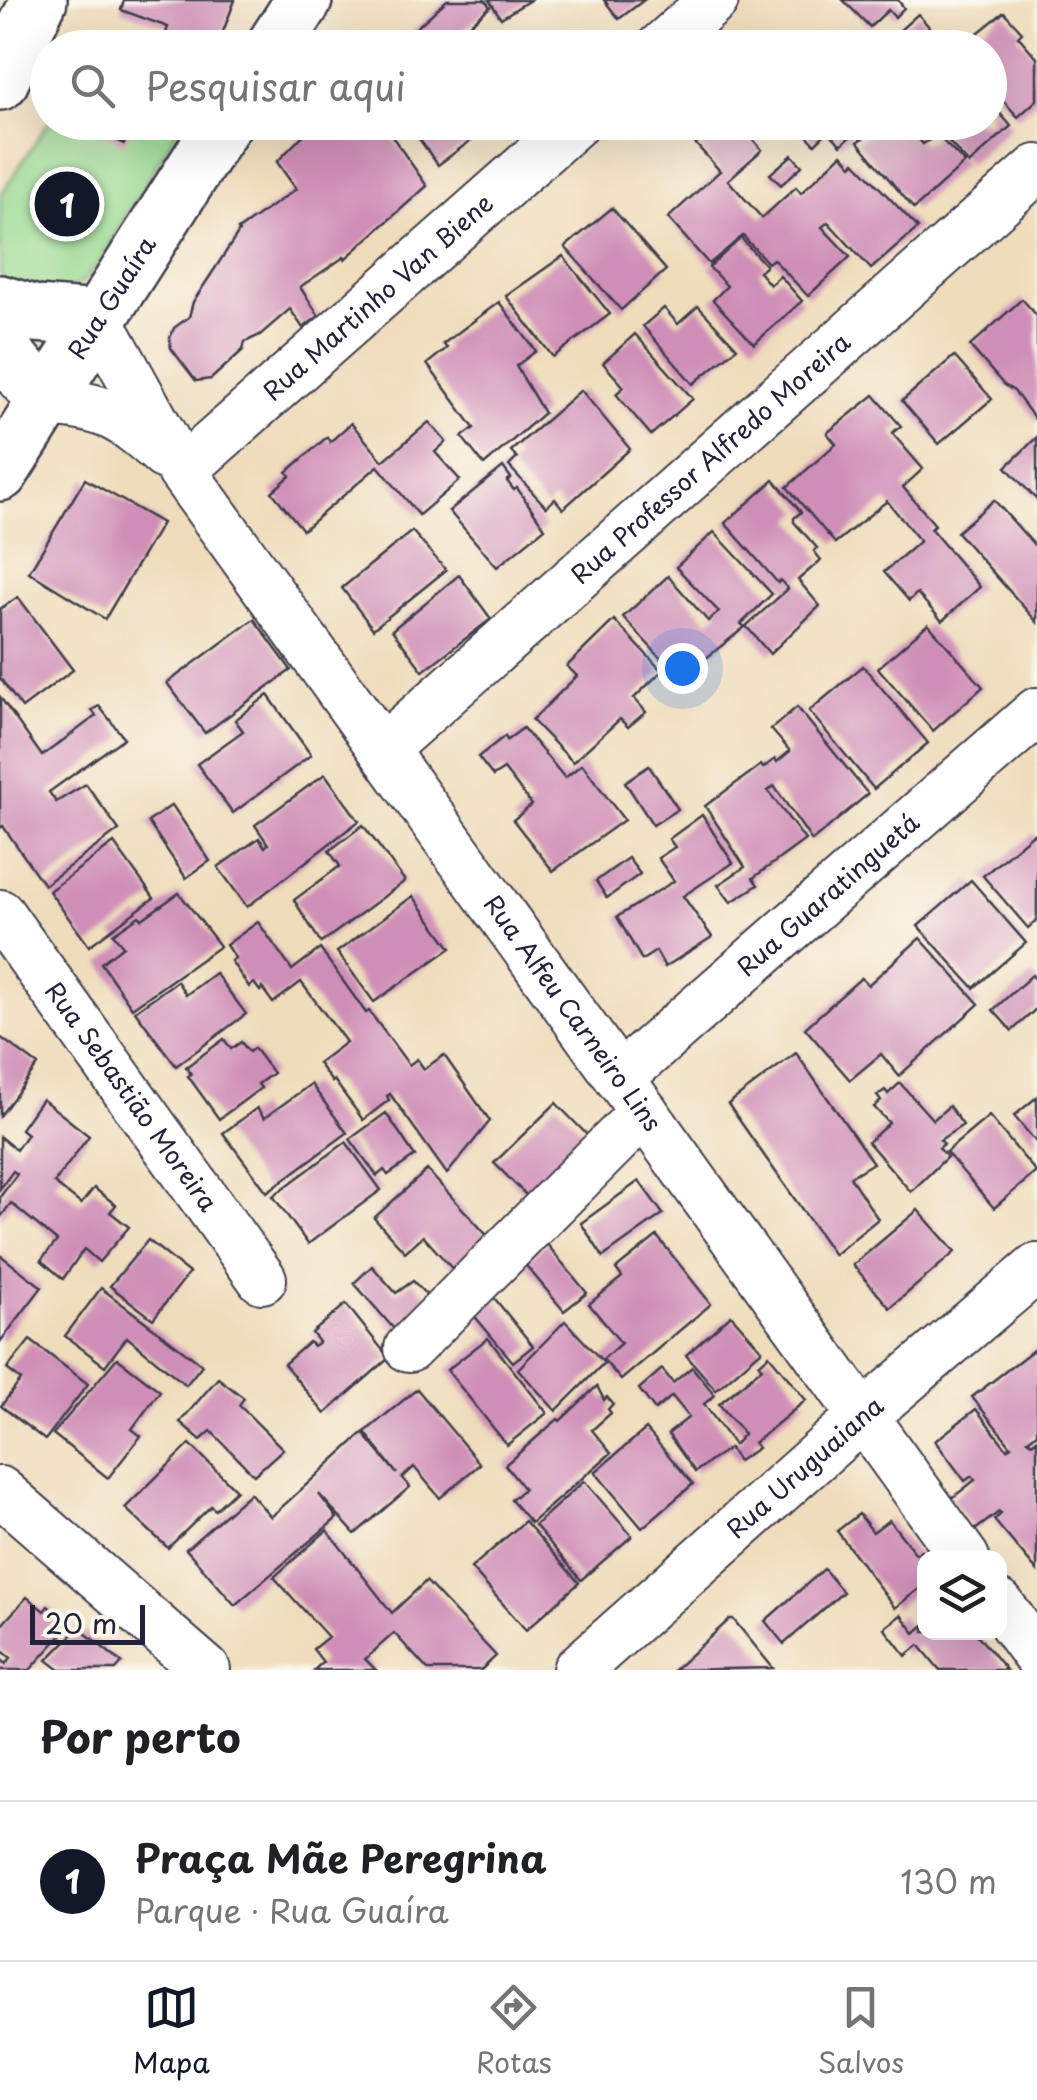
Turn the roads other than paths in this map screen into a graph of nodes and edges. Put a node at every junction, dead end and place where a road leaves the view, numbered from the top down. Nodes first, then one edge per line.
1 (40, 0) edge
2 (304, 0) edge
3 (714, 0) edge
4 (285, 30) edge
5 (680, 30) edge
6 (0, 82) edge
7 (212, 140) edge
8 (556, 140) edge
9 (1037, 169) edge
10 (0, 303) edge
11 (98, 319) junction
12 (0, 347) edge
13 (46, 402) junction
14 (182, 471) junction
15 (0, 474) edge
16 (1037, 712) edge
17 (382, 749) junction
18 (0, 914) edge
19 (632, 1095) junction
20 (1037, 1268) edge
21 (262, 1279) dead end
22 (409, 1348) dead end
23 (863, 1416) junction
24 (0, 1491) edge
25 (959, 1550) edge
26 (1007, 1615) edge
27 (1037, 1656) edge
28 (206, 1670) edge
29 (577, 1670) edge

1 - 6 main road
2 - 4 main road
3 - 5 street
7 - 11 main road, Rua Guaíra
8 - 14 street, Rua Martinho Van Biene
9 - 17 street, Rua Professor Alfredo Moreira
10 - 11 main road
11 - 13 main road, Rua Guaíra
11 - 14 street, Rua Alfeu Carneiro Lins
12 - 13 main road
13 - 14 street, Rua Alfeu Carneiro Lins
13 - 15 main road, Rua Guaíra
14 - 17 street, Rua Alfeu Carneiro Lins
16 - 19 street, Rua Guaratinguetá
17 - 19 street, Rua Alfeu Carneiro Lins
18 - 21 street, Rua Sebastião Moreira
19 - 22 street, Rua Guaratinguetá
19 - 23 street, Rua Alfeu Carneiro Lins
20 - 23 street, Rua Uruguaiana
23 - 25 street, Rua Alfeu Carneiro Lins
23 - 29 street, Rua Uruguaiana
24 - 28 street
26 - 27 street

